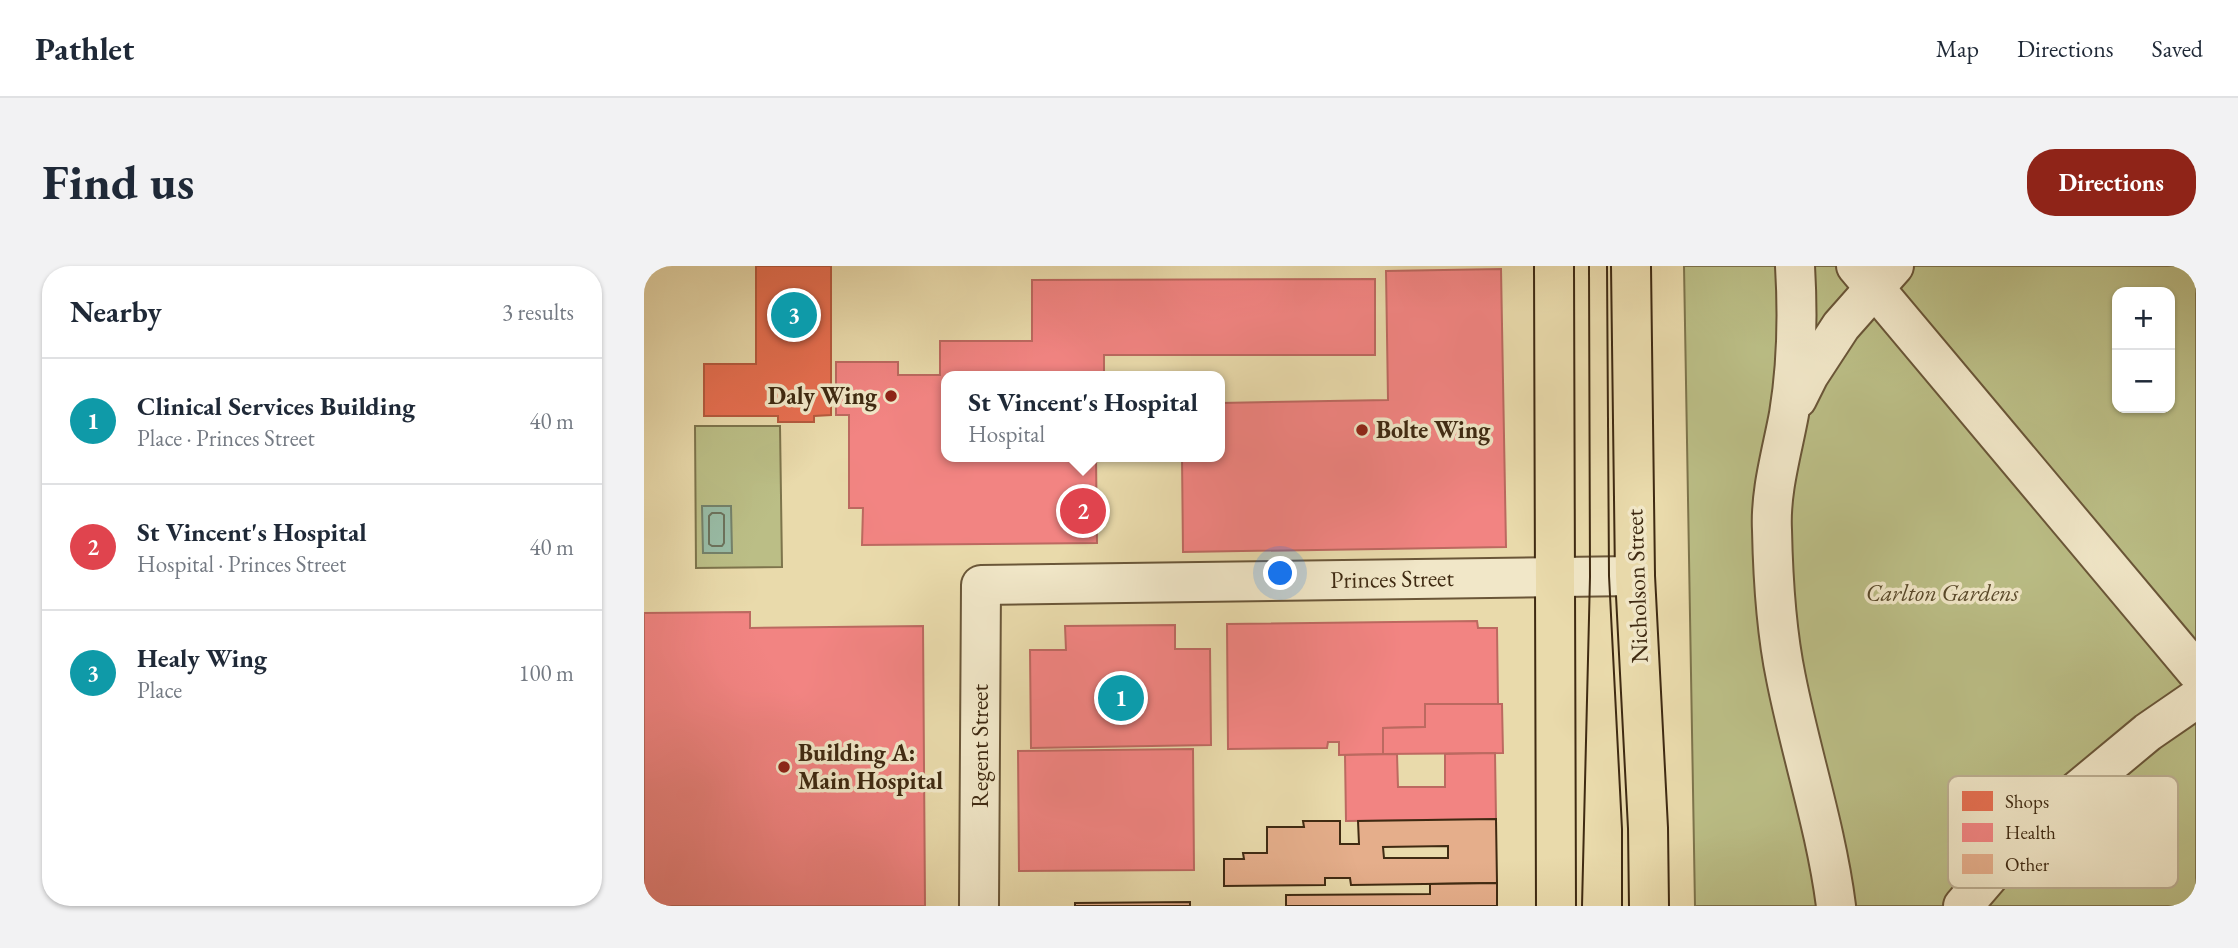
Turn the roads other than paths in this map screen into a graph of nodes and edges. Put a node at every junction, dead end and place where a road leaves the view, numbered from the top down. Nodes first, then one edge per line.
1 (1554, 266) edge
2 (1631, 266) edge
3 (1795, 266) edge
4 (1875, 273) edge
5 (1789, 414) junction
6 (1635, 576) junction
7 (1556, 577) junction
8 (981, 585) joint
9 (2196, 671) edge
10 (2196, 699) edge
11 (2095, 776) edge
12 (1978, 888) edge
13 (979, 906) edge
14 (1556, 906) edge
15 (1649, 906) edge
16 (1836, 906) edge
17 (1963, 906) edge

1 - 7 main road
2 - 6 main road, Nicholson Street
3 - 5 street
4 - 5 street
4 - 9 street
5 - 16 street
6 - 7 street, Princes Street
6 - 15 main road, Nicholson Street
7 - 8 street, Princes Street
7 - 14 main road
8 - 13 street, Regent Street
10 - 11 street
12 - 17 street

